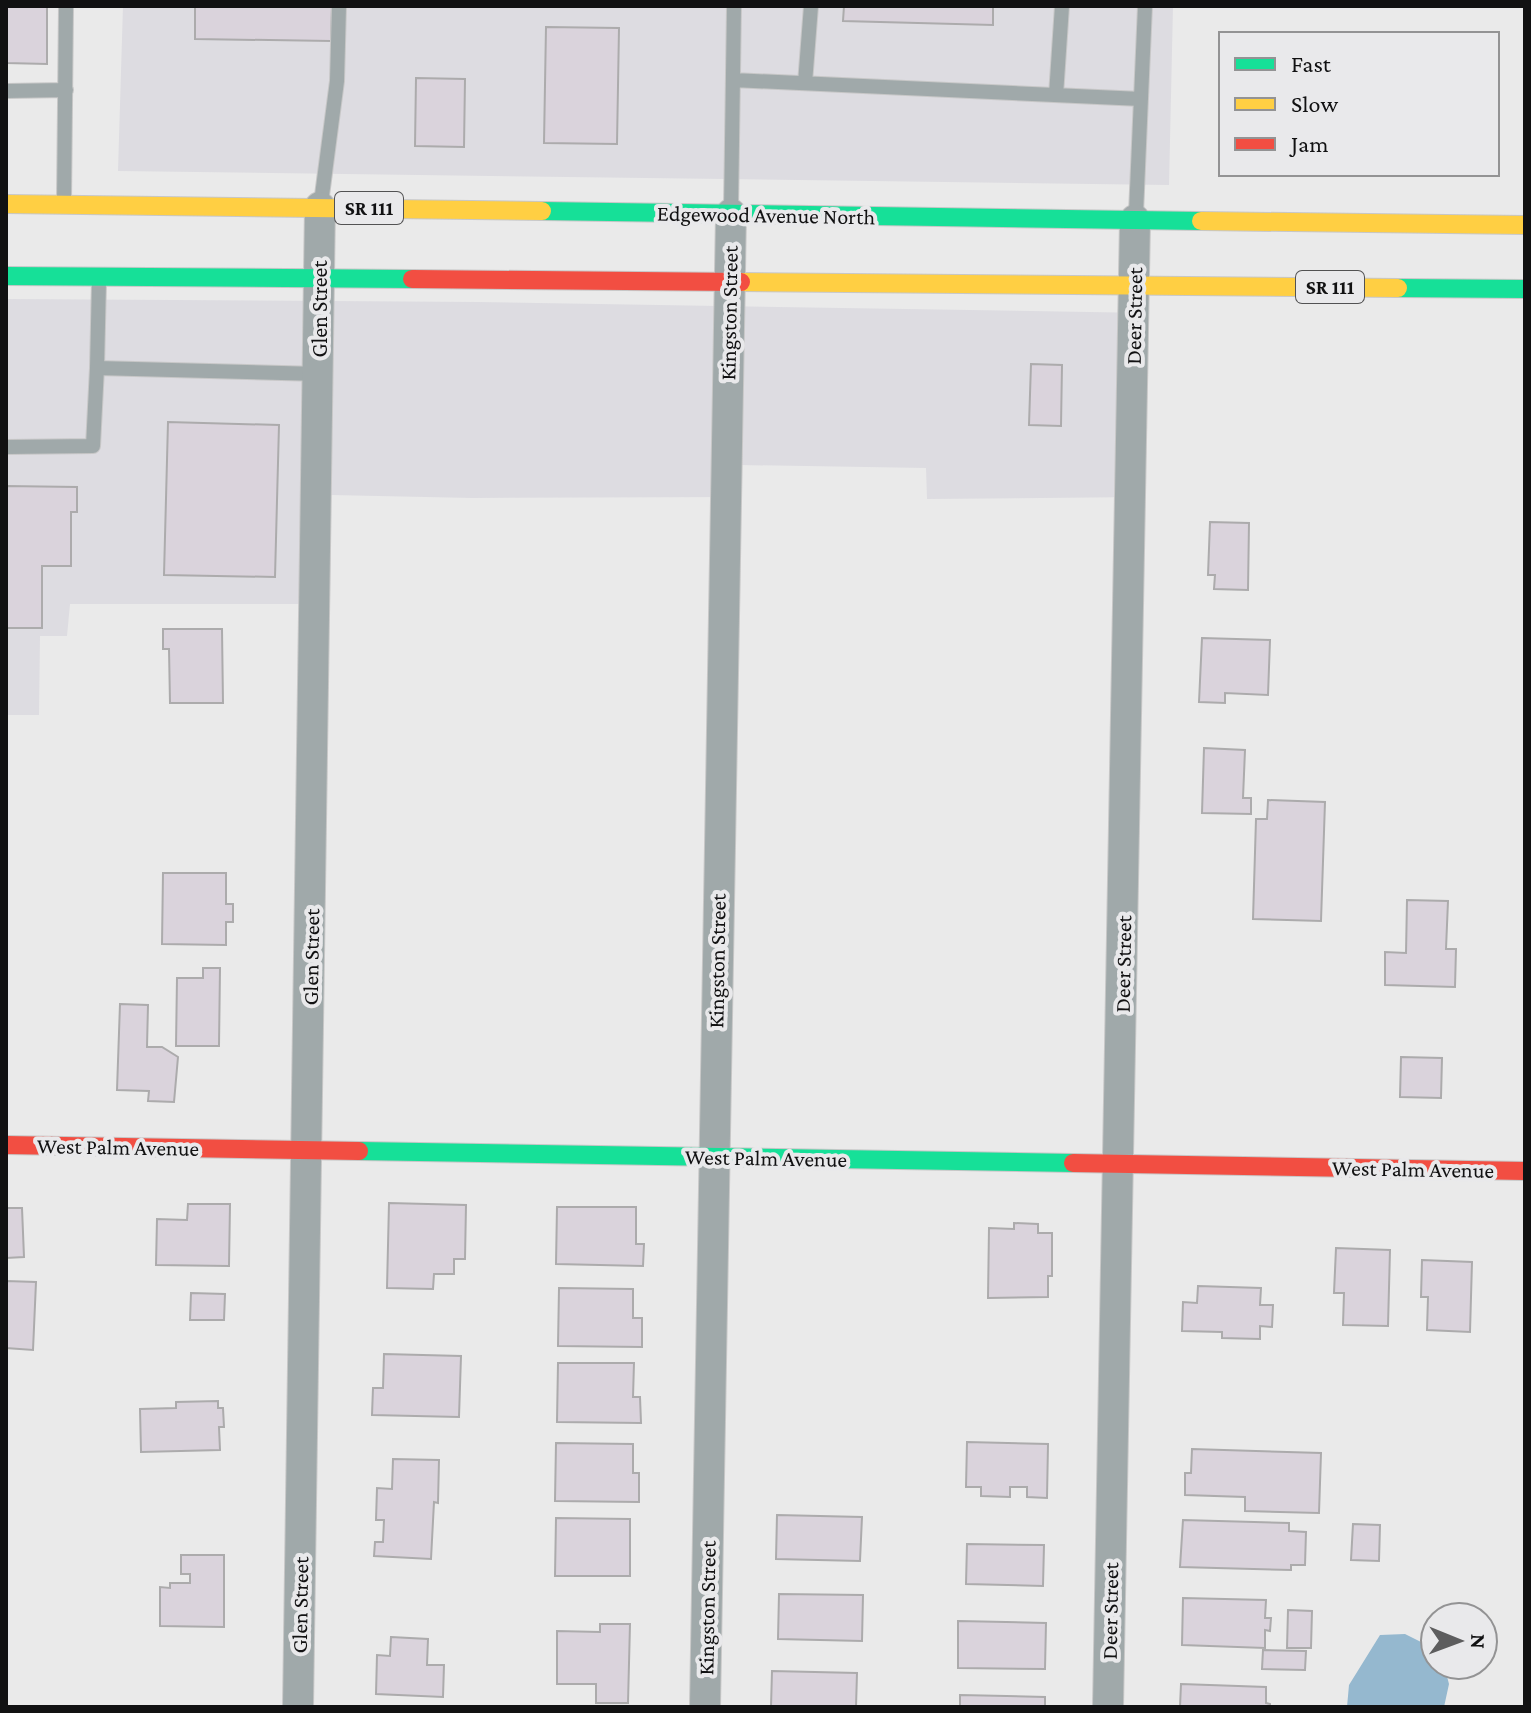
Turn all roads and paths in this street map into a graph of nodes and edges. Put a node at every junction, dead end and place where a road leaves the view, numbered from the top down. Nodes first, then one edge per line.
1 (66, 6) edge
2 (339, 6) edge
3 (734, 6) edge
4 (811, 6) edge
5 (1062, 6) edge
6 (1145, 6) edge
7 (733, 80) junction
8 (805, 83) junction
9 (66, 90) junction
10 (6, 91) edge
11 (1056, 95) junction
12 (1141, 99) junction
13 (6, 204) edge
14 (64, 205) junction
15 (320, 207) junction
16 (731, 214) junction
17 (1135, 220) junction
18 (1525, 225) edge
19 (6, 276) edge
20 (99, 277) junction
21 (318, 278) junction
22 (730, 281) junction
23 (1134, 284) junction
24 (1525, 289) edge
25 (97, 368) junction
26 (319, 374) junction
27 (6, 447) edge
28 (6, 1145) edge
29 (308, 1150) junction
30 (714, 1157) junction
31 (1120, 1163) junction
32 (1525, 1171) edge
33 (298, 1707) edge
34 (705, 1707) edge
35 (1108, 1707) edge

1 - 9 lane
2 - 15 lane
3 - 7 lane
4 - 8 lane
5 - 11 lane
6 - 12 lane
7 - 8 lane
7 - 16 lane
8 - 11 lane
9 - 10 lane
9 - 14 lane
11 - 12 lane
12 - 17 lane
13 - 14 main road, Edgewood Avenue North / SR 111
14 - 15 main road, Edgewood Avenue North / SR 111
15 - 16 main road, Edgewood Avenue North / SR 111
15 - 21 street, Glen Street
16 - 17 main road, Edgewood Avenue North / SR 111
16 - 22 street, Kingston Street
17 - 18 main road, Edgewood Avenue North / SR 111
17 - 23 street, Deer Street
19 - 20 main road, SR 111
20 - 21 main road, SR 111
20 - 25 lane
21 - 22 main road, SR 111
21 - 26 street, Glen Street
22 - 23 main road, SR 111
22 - 30 street, Kingston Street
23 - 24 main road, SR 111
23 - 31 street, Deer Street
25 - 26 lane
25 - 27 lane
26 - 29 street, Glen Street
28 - 29 main road, West Palm Avenue
29 - 30 main road, West Palm Avenue
29 - 33 street, Glen Street
30 - 31 main road, West Palm Avenue
30 - 34 street, Kingston Street
31 - 32 main road, West Palm Avenue
31 - 35 street, Deer Street

